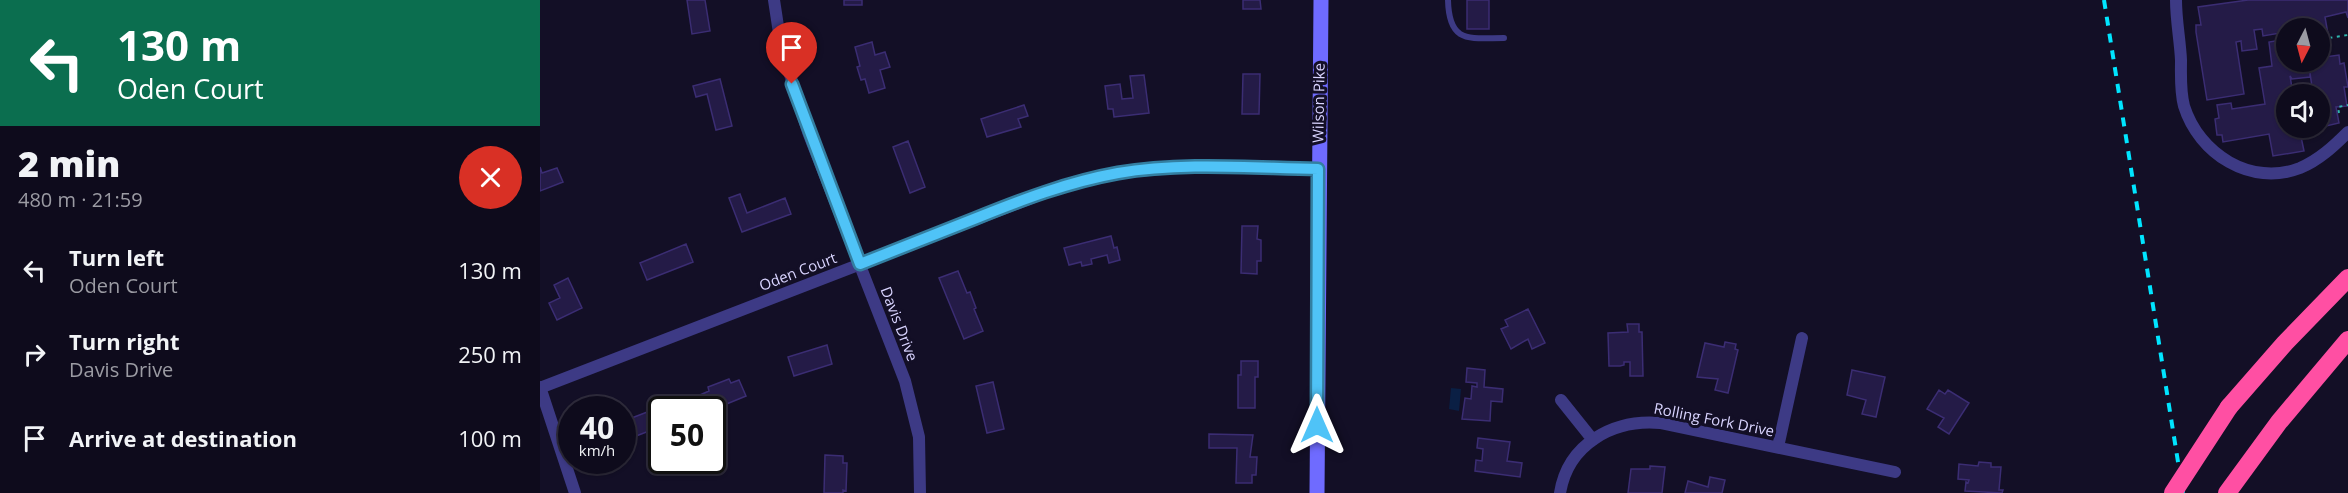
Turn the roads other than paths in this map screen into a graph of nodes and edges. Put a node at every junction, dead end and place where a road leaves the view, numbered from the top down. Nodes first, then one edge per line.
1 (774, 0) edge
2 (1321, 0) edge
3 (1448, 0) edge
4 (2176, 0) edge
5 (1504, 38) dead end
6 (2348, 132) edge
7 (1318, 169) junction
8 (860, 264) junction
9 (2348, 278) edge
10 (1802, 338) dead end
11 (2348, 340) edge
12 (540, 388) edge
13 (1562, 400) dead end
14 (1593, 440) junction
15 (1778, 447) junction
16 (1895, 471) dead end
17 (575, 493) edge
18 (920, 493) edge
19 (1317, 493) edge
20 (1560, 493) edge
21 (2173, 493) edge
22 (2227, 493) edge

1 - 8 street, Davis Drive
2 - 7 main road, Wilson Pike
3 - 5 lane
4 - 6 street
7 - 8 street, Oden Court
7 - 19 main road, Wilson Pike
8 - 12 street, Oden Court
8 - 18 street, Davis Drive
9 - 21 highway, bridge
10 - 15 street
11 - 22 highway
12 - 17 street
13 - 14 street
14 - 15 street, Rolling Fork Drive
14 - 20 street, Rolling Fork Drive
15 - 16 street, Rolling Fork Drive

